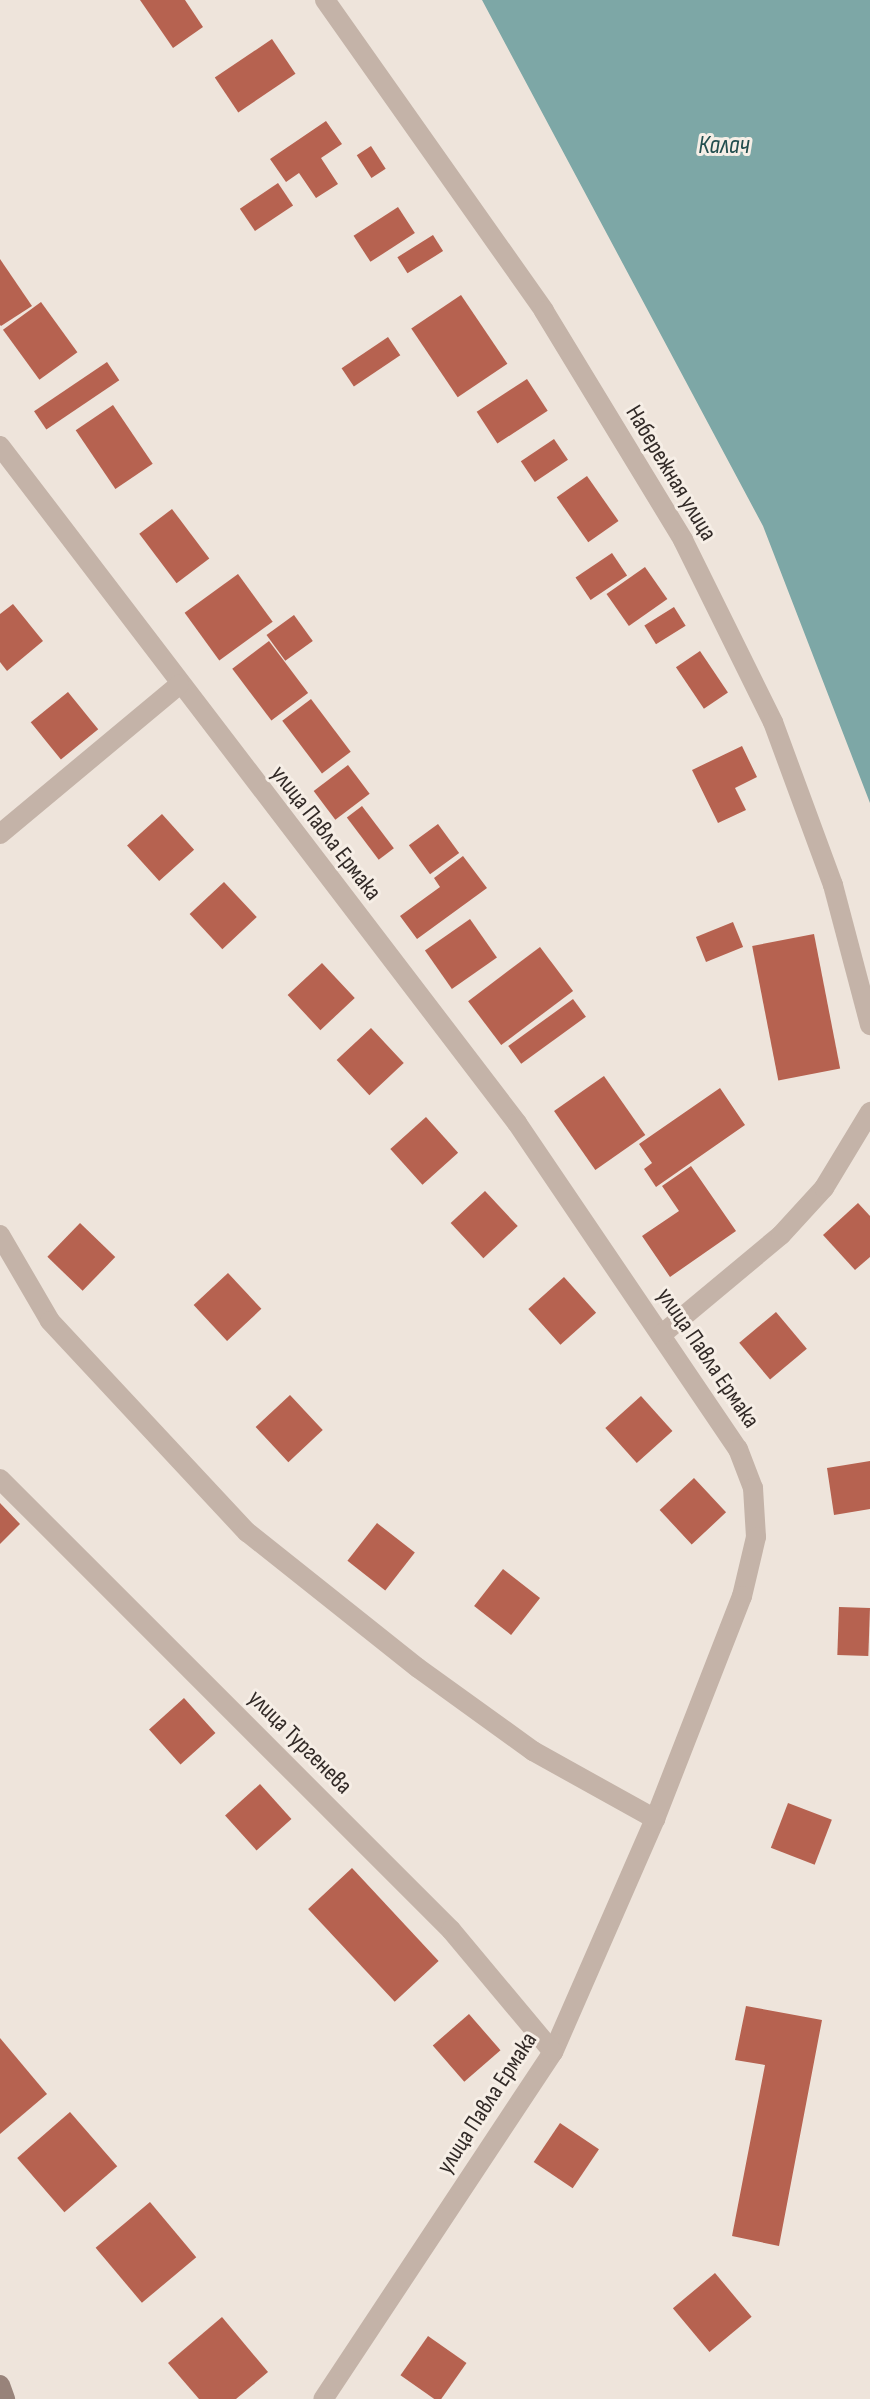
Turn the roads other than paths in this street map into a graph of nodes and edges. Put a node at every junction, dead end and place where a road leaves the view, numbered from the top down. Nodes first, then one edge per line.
1 (325, 0) edge
2 (0, 446) edge
3 (179, 685) junction
4 (0, 834) edge
5 (870, 1025) edge
6 (870, 1112) edge
7 (0, 1235) edge
8 (661, 1335) junction
9 (0, 1479) edge
10 (655, 1819) junction
11 (553, 2052) junction
12 (0, 2385) edge
13 (5, 2399) edge
14 (323, 2399) edge

1 - 5 street, Набережная улица
2 - 3 street, улица Павла Ермака
3 - 4 street
3 - 8 street, улица Павла Ермака
6 - 8 street
7 - 10 street
8 - 10 street, улица Павла Ермака
9 - 11 street, улица Тургенева
10 - 11 street, улица Павла Ермака
11 - 14 street, улица Павла Ермака
12 - 13 street

